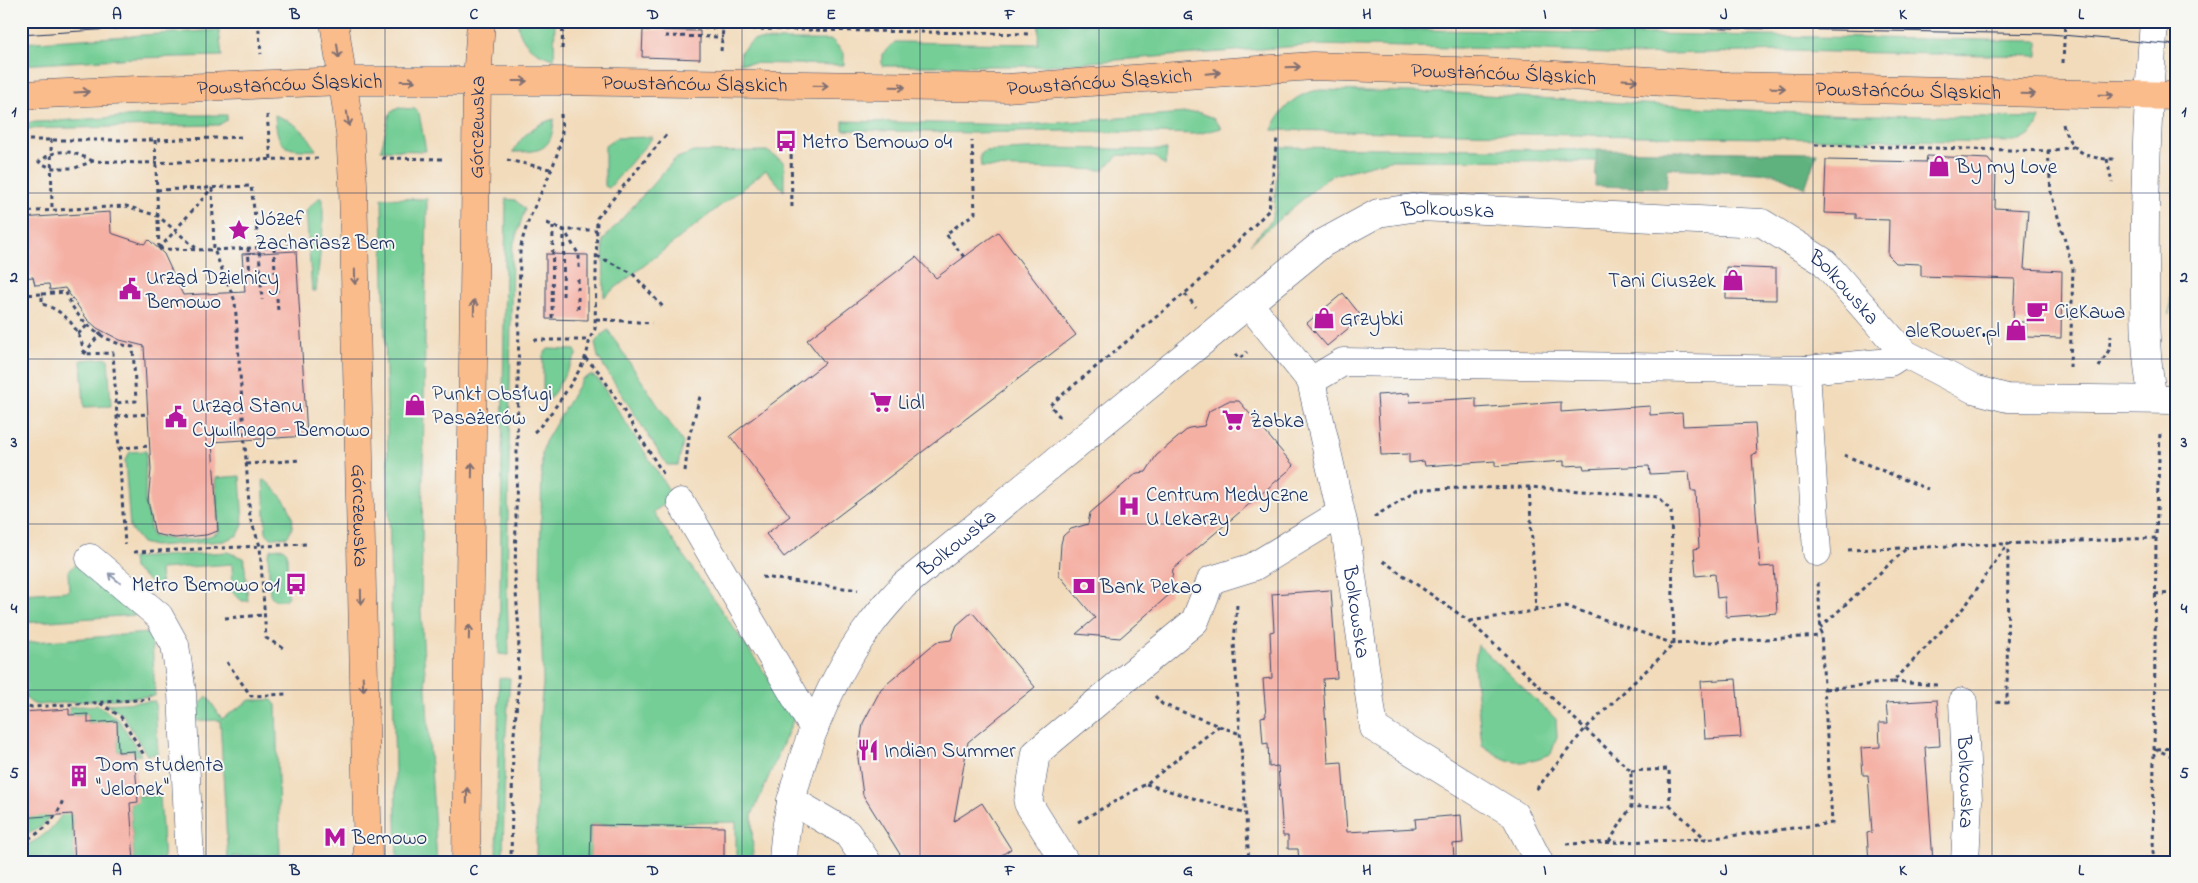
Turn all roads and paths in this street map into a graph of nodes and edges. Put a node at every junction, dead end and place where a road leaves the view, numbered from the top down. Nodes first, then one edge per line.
1 (258, 21) edge
2 (334, 21) edge
3 (481, 21) edge
4 (563, 21) edge
5 (2065, 21) edge
6 (2154, 21) edge
7 (592, 26) dead end
8 (723, 28) junction
9 (1032, 34) dead end
10 (665, 36) dead end
11 (722, 37) junction
12 (715, 51) dead end
13 (262, 54) dead end
14 (562, 55) dead end
15 (2063, 57) dead end
16 (342, 81) junction
17 (477, 81) junction
18 (21, 95) edge
19 (2148, 96) junction
20 (2177, 96) edge
21 (267, 111) dead end
22 (561, 115) dead end
23 (2062, 120) dead end
24 (666, 135) dead end
25 (244, 137) dead end
26 (1278, 138) dead end
27 (50, 139) junction
28 (21, 140) edge
29 (156, 140) junction
30 (972, 141) dead end
31 (1815, 145) dead end
32 (791, 147) dead end
33 (2072, 147) junction
34 (2048, 151) junction
35 (51, 152) junction
36 (321, 158) dead end
37 (378, 158) dead end
38 (2122, 158) dead end
39 (271, 159) junction
40 (430, 159) dead end
41 (507, 160) dead end
42 (93, 162) junction
43 (156, 162) junction
44 (51, 168) junction
45 (550, 169) junction
46 (212, 188) junction
47 (157, 190) junction
48 (792, 208) dead end
49 (52, 210) junction
50 (21, 212) edge
51 (158, 216) junction
52 (547, 223) dead end
53 (553, 225) junction
54 (176, 229) junction
55 (564, 230) junction
56 (597, 230) junction
57 (289, 246) dead end
58 (274, 247) junction
59 (196, 248) junction
60 (248, 248) junction
61 (259, 248) junction
62 (159, 249) junction
63 (214, 250) junction
64 (597, 256) junction
65 (964, 257) dead end
66 (579, 271) dead end
67 (275, 273) dead end
68 (250, 275) dead end
69 (578, 279) dead end
70 (276, 281) dead end
71 (578, 290) dead end
72 (277, 292) dead end
73 (42, 294) junction
74 (21, 295) edge
75 (563, 296) dead end
76 (578, 296) dead end
77 (277, 298) dead end
78 (262, 300) dead end
79 (1248, 303) junction
80 (663, 306) dead end
81 (578, 309) dead end
82 (278, 311) dead end
83 (552, 318) dead end
84 (596, 319) junction
85 (652, 323) dead end
86 (89, 324) junction
87 (101, 333) junction
88 (78, 334) junction
89 (534, 340) dead end
90 (588, 340) junction
91 (1904, 353) junction
92 (84, 354) junction
93 (585, 358) junction
94 (1806, 370) junction
95 (2069, 374) dead end
96 (1311, 381) junction
97 (701, 393) dead end
98 (2165, 399) edge
99 (116, 403) junction
100 (148, 414) dead end
101 (117, 416) junction
102 (534, 432) dead end
103 (1809, 441) junction
104 (1080, 443) junction
105 (150, 446) dead end
106 (119, 448) junction
107 (301, 460) dead end
108 (246, 464) junction
109 (1529, 487) junction
110 (1928, 489) dead end
111 (681, 502) junction
112 (1343, 525) junction
113 (2156, 538) junction
114 (2008, 543) junction
115 (306, 544) dead end
116 (260, 546) junction
117 (1907, 547) junction
118 (1817, 552) junction
119 (90, 558) dead end
120 (722, 573) junction
121 (2177, 593) edge
122 (896, 594) junction
123 (2155, 594) junction
124 (1238, 601) dead end
125 (1536, 611) junction
126 (264, 615) junction
127 (225, 618) dead end
128 (1469, 621) junction
129 (1820, 628) junction
130 (1820, 636) junction
131 (1674, 644) junction
132 (285, 649) dead end
133 (227, 662) dead end
134 (1134, 671) junction
135 (1893, 682) junction
136 (1825, 689) junction
137 (286, 694) dead end
138 (151, 699) dead end
139 (99, 702) junction
140 (1963, 702) junction
141 (21, 704) edge
142 (1220, 726) junction
143 (814, 729) junction
144 (1585, 729) junction
145 (1240, 734) junction
146 (2177, 748) edge
147 (2154, 749) junction
148 (144, 755) dead end
149 (2177, 758) edge
150 (1631, 771) junction
151 (1146, 784) junction
152 (63, 799) dead end
153 (792, 800) junction
154 (1670, 806) junction
155 (1631, 807) junction
156 (1246, 814) junction
157 (1050, 838) junction
158 (1706, 839) junction
159 (21, 842) edge
160 (1609, 842) junction
161 (1534, 854) edge
162 (190, 862) edge
163 (368, 862) edge
164 (466, 862) edge
165 (512, 862) edge
166 (783, 862) edge
167 (867, 862) edge
168 (1065, 862) edge
169 (1249, 862) edge
170 (1965, 862) edge
171 (2153, 862) edge

1 - 13 path
2 -> 16 main road, Górczewska
3 - 17 main road, Górczewska
4 - 14 path
5 - 15 path
6 - 19 street
7 - 8 path
8 - 9 path
8 - 11 path
10 - 11 path
11 - 12 path
16 -> 17 main road, Powstańców Śląskich
18 -> 16 main road, Powstańców Śląskich
16 -> 163 main road, Górczewska
17 -> 19 main road, Powstańców Śląskich
164 -> 17 main road, Górczewska
19 - 20 main road, Powstańców Śląskich
19 - 98 street
21 - 39 path
22 - 45 path
23 - 33 path
24 - 56 path
25 - 29 path
26 - 104 path
27 - 28 path
27 - 29 path
27 - 35 path
29 - 43 path
30 - 65 path
31 - 34 path
32 - 48 path
33 - 34 path
33 - 38 path
34 - 95 path
35 - 42 path
35 - 44 path
35 - 44 path
36 - 39 path
37 - 40 path
39 - 43 path
41 - 45 path
42 - 43 path
42 - 44 path
43 - 47 path
44 - 49 path
45 - 165 path
46 - 47 path
46 - 54 path
46 - 61 path
46 - 63 path
47 - 51 path
49 - 50 path
49 - 51 path
51 - 54 path
51 - 62 path
52 - 53 path
53 - 55 path
53 - 83 path
54 - 59 path
54 - 62 path
55 - 56 path
55 - 66 path
55 - 75 path
56 - 64 path
57 - 58 path
58 - 61 path
58 - 67 path
59 - 62 path
59 - 63 path
60 - 61 path
60 - 63 path
60 - 68 path
61 - 78 path
63 - 108 path
64 - 80 path
64 - 84 path
69 - 71 path
70 - 72 path
73 - 74 path
73 - 86 path
73 - 88 path
76 - 81 path
77 - 82 path
79 - 91 street, Bolkowska
79 - 96 street, Bolkowska
79 - 104 street, Bolkowska
84 - 85 path
84 - 90 path
86 - 87 path
86 - 88 path
87 - 92 path
87 - 99 path
88 - 92 path
89 - 90 path
90 - 93 path
91 - 94 street
91 - 98 street, Bolkowska
92 - 99 path
93 - 102 path
93 - 111 path
94 - 96 street
94 - 103 street
96 - 112 street, Bolkowska
97 - 111 path
98 - 113 path
99 - 101 path
100 - 101 path
101 - 106 path
103 - 110 path
103 - 118 street
104 - 122 street, Bolkowska
105 - 106 path
106 - 116 path
107 - 108 path
108 - 116 path
109 - 112 path
109 - 125 path
109 - 131 path
111 - 120 street
112 - 128 path
112 - 134 street
112 - 161 street, Bolkowska
113 - 114 path
113 - 123 path
114 - 117 path
114 - 135 path
114 - 140 path
115 - 116 path
116 - 126 path
117 - 118 path
117 - 129 path
118 - 129 path
162 -> 119 street
120 - 122 path
120 - 143 street
121 - 123 path
122 - 143 street, Bolkowska
123 - 147 path
124 - 145 path
125 - 128 path
125 - 131 path
126 - 127 path
126 - 132 path
128 - 144 path
129 - 130 path
130 - 131 path
130 - 136 path
131 - 144 path
133 - 137 path
134 - 142 path
134 - 157 street
135 - 136 path
135 - 140 path
136 - 158 path
138 - 139 path
139 - 141 path
139 - 148 path
140 - 170 street, Bolkowska
142 - 145 path
142 - 151 path
143 - 153 street, Bolkowska
144 - 150 path
145 - 156 path
146 - 147 path
147 - 149 path
147 - 171 path
150 - 154 path
150 - 155 path
151 - 156 path
151 - 157 path
152 - 159 path
153 - 166 street, Bolkowska
153 - 167 street
154 - 155 path
154 - 158 path
155 - 160 path
156 - 169 path
157 - 168 street
158 - 160 path
160 - 161 path

